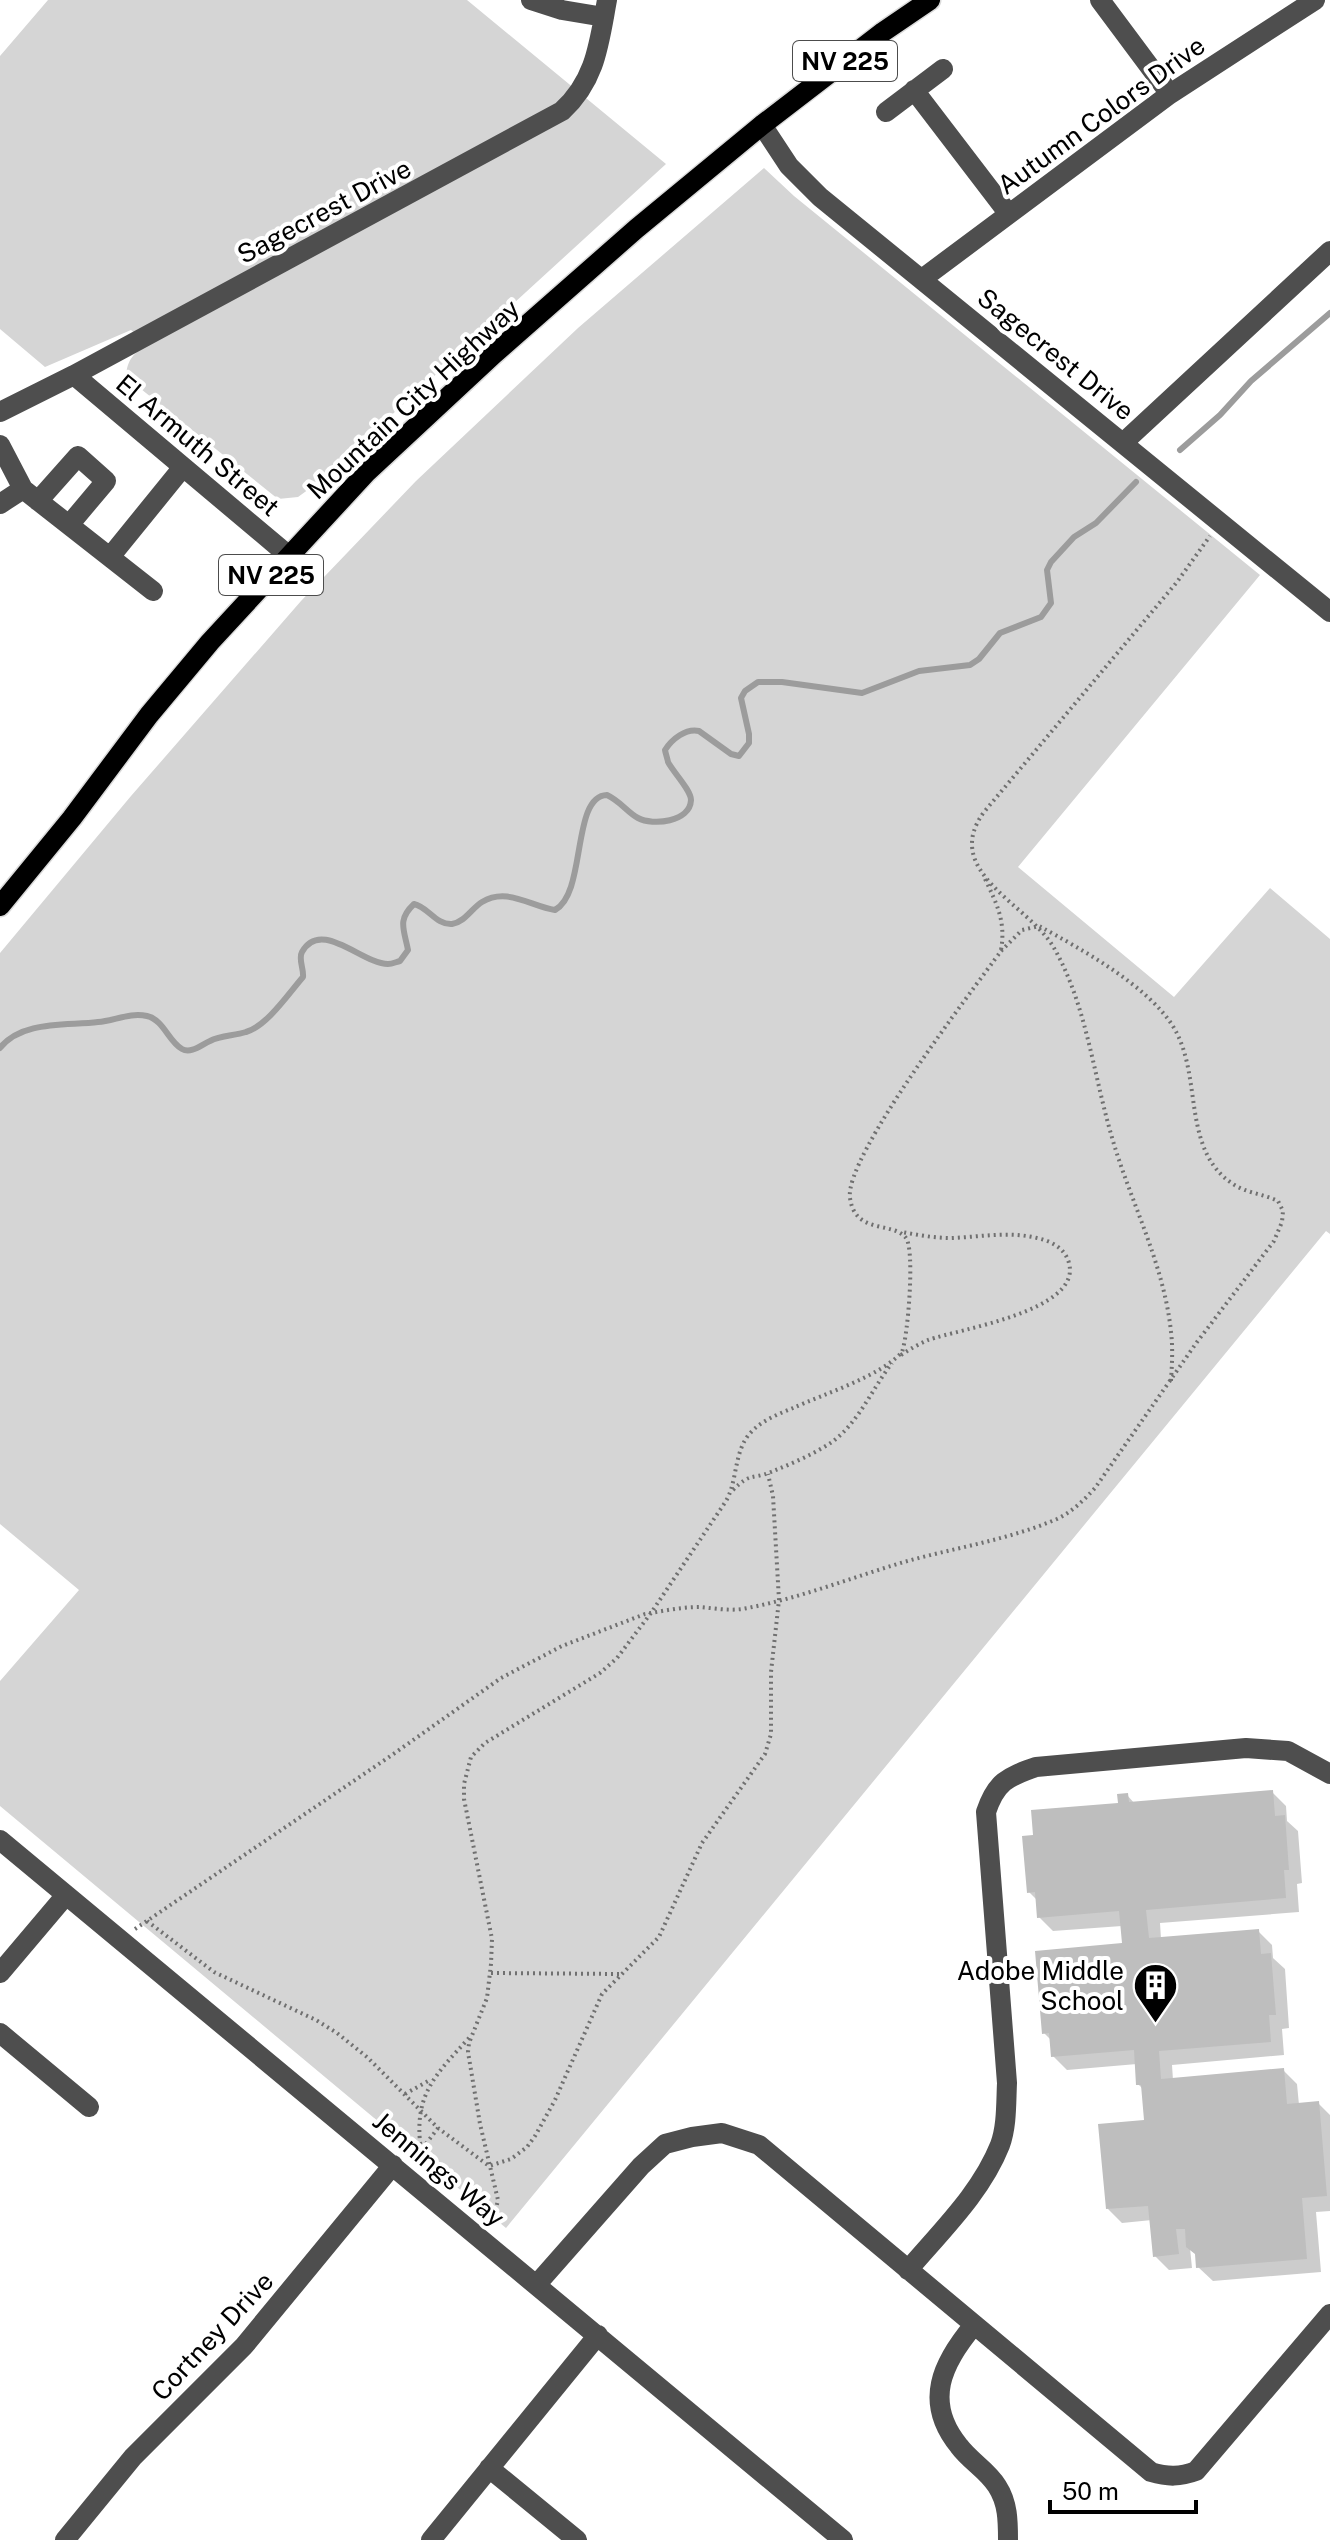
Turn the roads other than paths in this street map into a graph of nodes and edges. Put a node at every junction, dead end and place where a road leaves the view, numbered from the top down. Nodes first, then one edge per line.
1 (531, 0) edge
2 (930, 0) edge
3 (1100, 0) edge
4 (1315, 0) edge
5 (605, 8) edge
6 (943, 69) dead end
7 (914, 90) junction
8 (1170, 94) junction
9 (886, 112) dead end
10 (762, 125) junction
11 (1008, 213) junction
12 (1330, 251) edge
13 (922, 279) junction
14 (74, 375) junction
15 (0, 412) edge
16 (1124, 442) junction
17 (0, 445) edge
18 (183, 467) junction
19 (30, 495) junction
20 (0, 504) edge
21 (69, 525) junction
22 (289, 556) junction
23 (110, 557) junction
24 (153, 591) dead end
25 (1330, 611) edge
26 (0, 906) edge
27 (1330, 1774) edge
28 (0, 1840) edge
29 (66, 1895) junction
30 (0, 1973) edge
31 (0, 2033) edge
32 (89, 2107) dead end
33 (398, 2169) junction
34 (908, 2270) junction
35 (537, 2284) junction
36 (1330, 2314) edge
37 (974, 2325) junction
38 (598, 2335) junction
39 (489, 2468) junction
40 (65, 2540) edge
41 (431, 2540) edge
42 (577, 2540) edge
43 (843, 2540) edge
44 (1008, 2540) edge

1 - 5 street
2 - 10 main road, Mountain City Highway / NV 225
3 - 8 street
4 - 8 street, Autumn Colors Drive
5 - 14 street, Sagecrest Drive
6 - 7 street
7 - 9 street
7 - 11 street
8 - 11 street, Autumn Colors Drive
10 - 13 street, Sagecrest Drive
10 - 22 main road, Mountain City Highway / NV 225
11 - 13 street, Autumn Colors Drive
12 - 16 street
13 - 16 street, Sagecrest Drive
14 - 15 street, Sagecrest Drive
14 - 18 street, El Armuth Street
16 - 25 street, Sagecrest Drive
17 - 19 street
18 - 22 street, El Armuth Street
18 - 23 street
19 - 20 street
19 - 21 street
19 - 21 street
21 - 23 street
22 - 26 main road, Mountain City Highway / NV 225
23 - 24 street
27 - 34 street
28 - 29 street, Jennings Way
29 - 30 street
29 - 33 street, Jennings Way
31 - 32 street
33 - 35 street, Jennings Way
33 - 40 street, Cortney Drive
34 - 35 street
34 - 37 street
35 - 38 street, Jennings Way
36 - 37 street
37 - 44 street
38 - 39 street
38 - 43 street, Jennings Way
39 - 41 street
39 - 42 street

